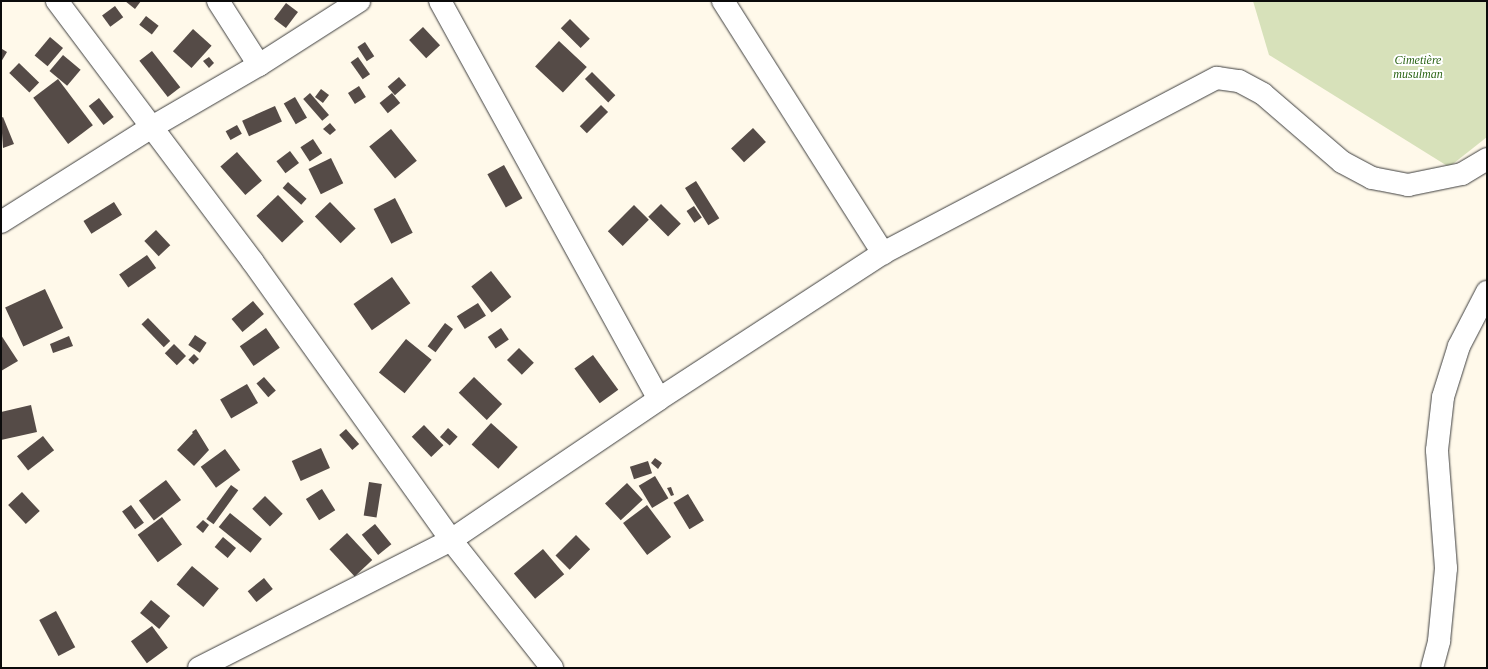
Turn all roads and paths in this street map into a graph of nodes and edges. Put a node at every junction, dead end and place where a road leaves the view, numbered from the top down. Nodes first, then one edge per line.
1 (57, 1) edge
2 (218, 1) edge
3 (359, 1) edge
4 (440, 1) edge
5 (723, 1) edge
6 (259, 65) junction
7 (152, 127) junction
8 (1487, 159) edge
9 (1, 222) edge
10 (883, 253) junction
11 (1487, 292) edge
12 (659, 399) junction
13 (451, 540) junction
14 (200, 668) edge
15 (552, 668) edge
16 (1432, 668) edge

1 - 7 street
2 - 6 street
3 - 6 street
4 - 12 street
5 - 10 street
6 - 7 street
7 - 9 street
7 - 13 street
8 - 10 street
10 - 12 street
11 - 16 street
12 - 13 street
13 - 14 street
13 - 15 street

